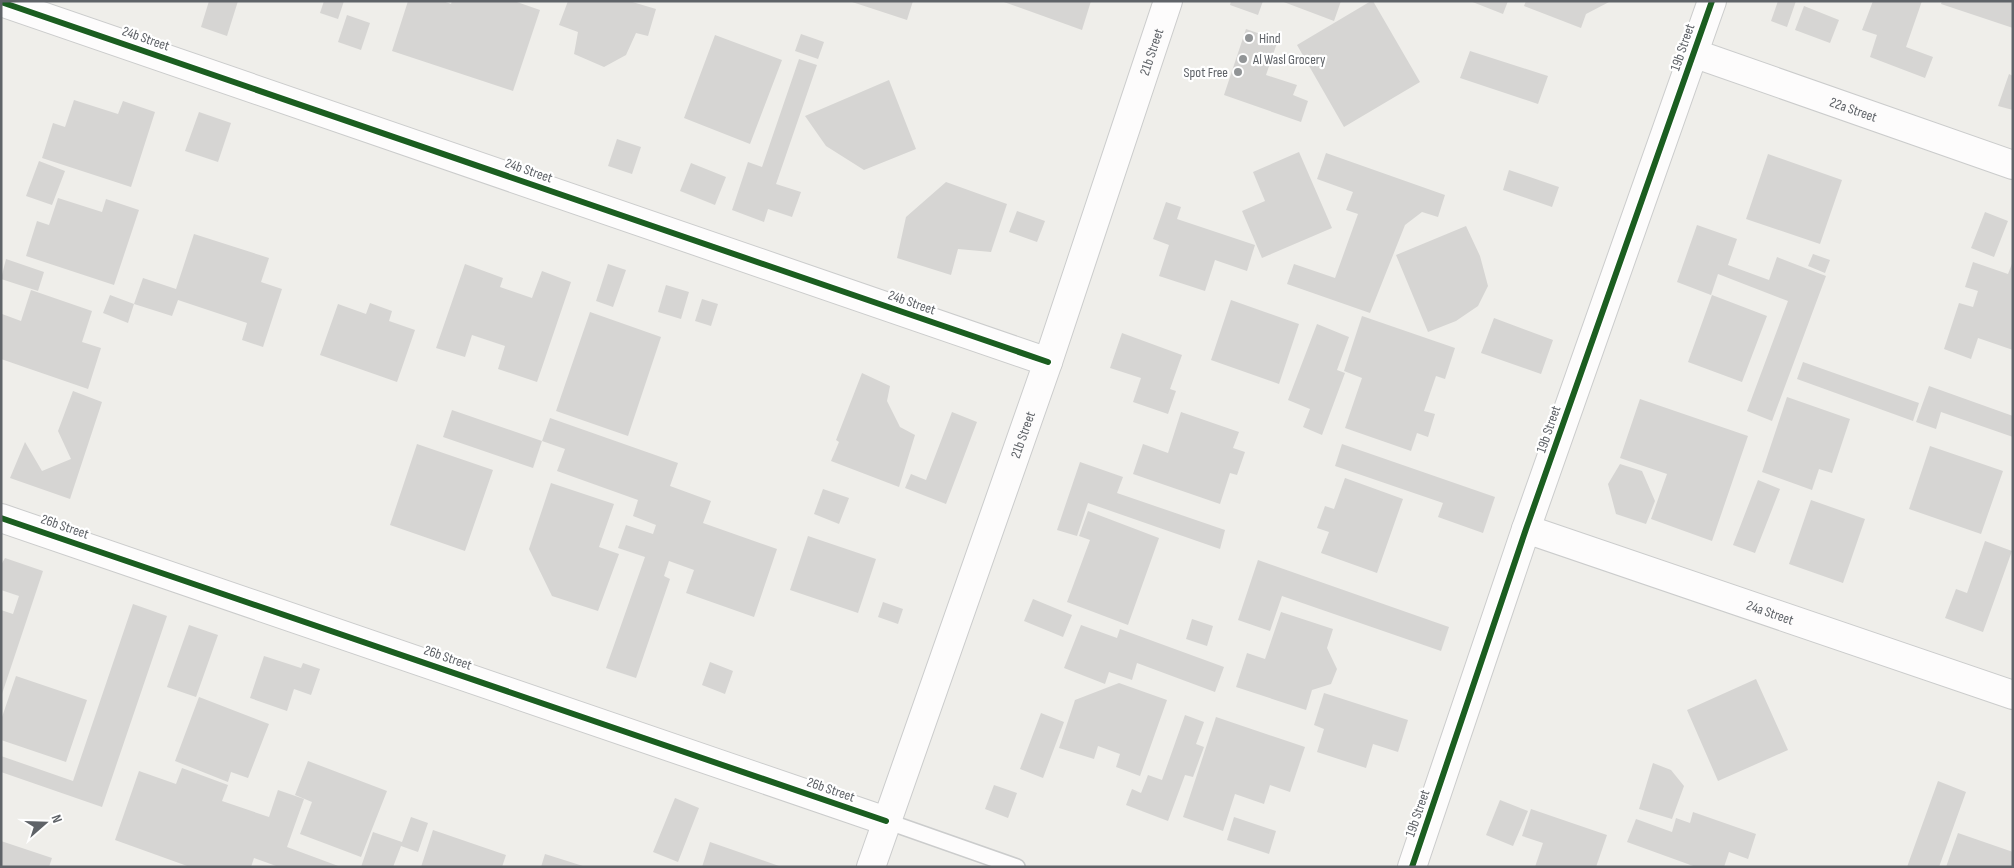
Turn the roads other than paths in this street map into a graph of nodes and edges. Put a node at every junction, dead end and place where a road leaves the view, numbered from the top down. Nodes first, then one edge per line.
1 (1168, 1) edge
2 (1712, 1) edge
3 (1, 2) edge
4 (1693, 53) junction
5 (2013, 165) edge
6 (1048, 362) junction
7 (1, 518) edge
8 (1526, 528) junction
9 (2013, 695) edge
10 (886, 821) junction
11 (871, 867) edge
12 (1017, 867) edge
13 (1412, 867) edge

1 - 6 street, 21b Street
2 - 4 street, 19b Street
3 - 6 street, 24b Street
4 - 5 street, 22a Street
4 - 8 street, 19b Street
6 - 10 street, 21b Street
7 - 10 street, 26b Street
8 - 9 street, 24a Street
8 - 13 street, 19b Street
10 - 11 street, 21b Street
10 - 12 lane

